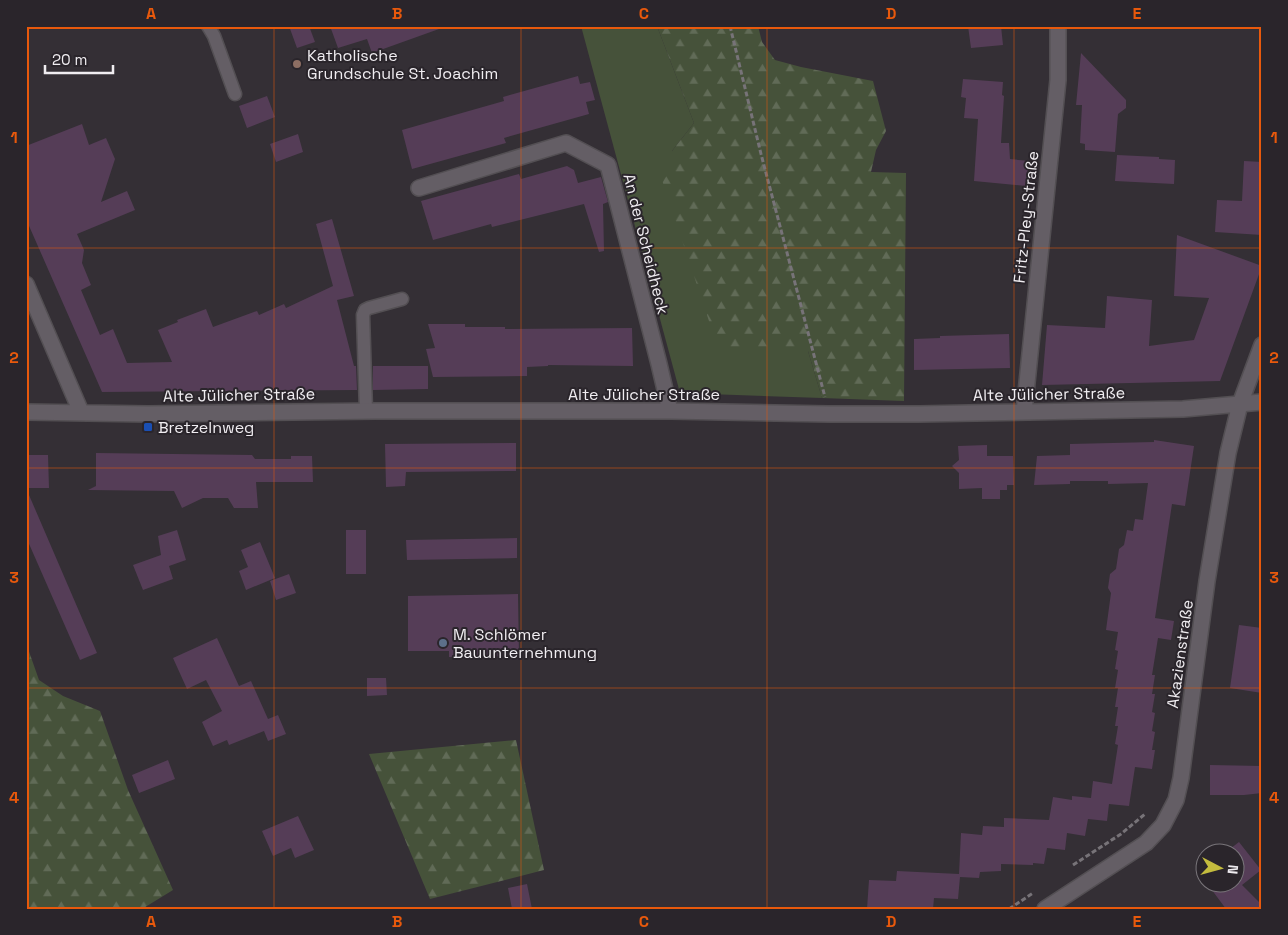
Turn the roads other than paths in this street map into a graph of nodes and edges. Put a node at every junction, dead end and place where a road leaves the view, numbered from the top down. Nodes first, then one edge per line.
1 (208, 26) edge
2 (1058, 26) edge
3 (235, 94) dead end
4 (419, 188) dead end
5 (26, 284) edge
6 (402, 299) dead end
7 (1262, 345) edge
8 (1262, 402) edge
9 (1240, 404) junction
10 (366, 411) junction
11 (670, 411) junction
12 (26, 412) edge
13 (81, 412) junction
14 (1024, 412) junction
15 (1045, 909) edge

1 - 3 lane
2 - 14 street, Fritz-Pley-Straße
4 - 11 street, An der Scheidheck
5 - 13 street
6 - 10 lane
7 - 9 street, Akazienstraße
8 - 9 street, Alte Jülicher Straße
9 - 14 street, Alte Jülicher Straße
9 - 15 street, Akazienstraße
10 - 11 street, Alte Jülicher Straße
10 - 13 street, Alte Jülicher Straße
11 - 14 street, Alte Jülicher Straße
12 - 13 street, Alte Jülicher Straße

